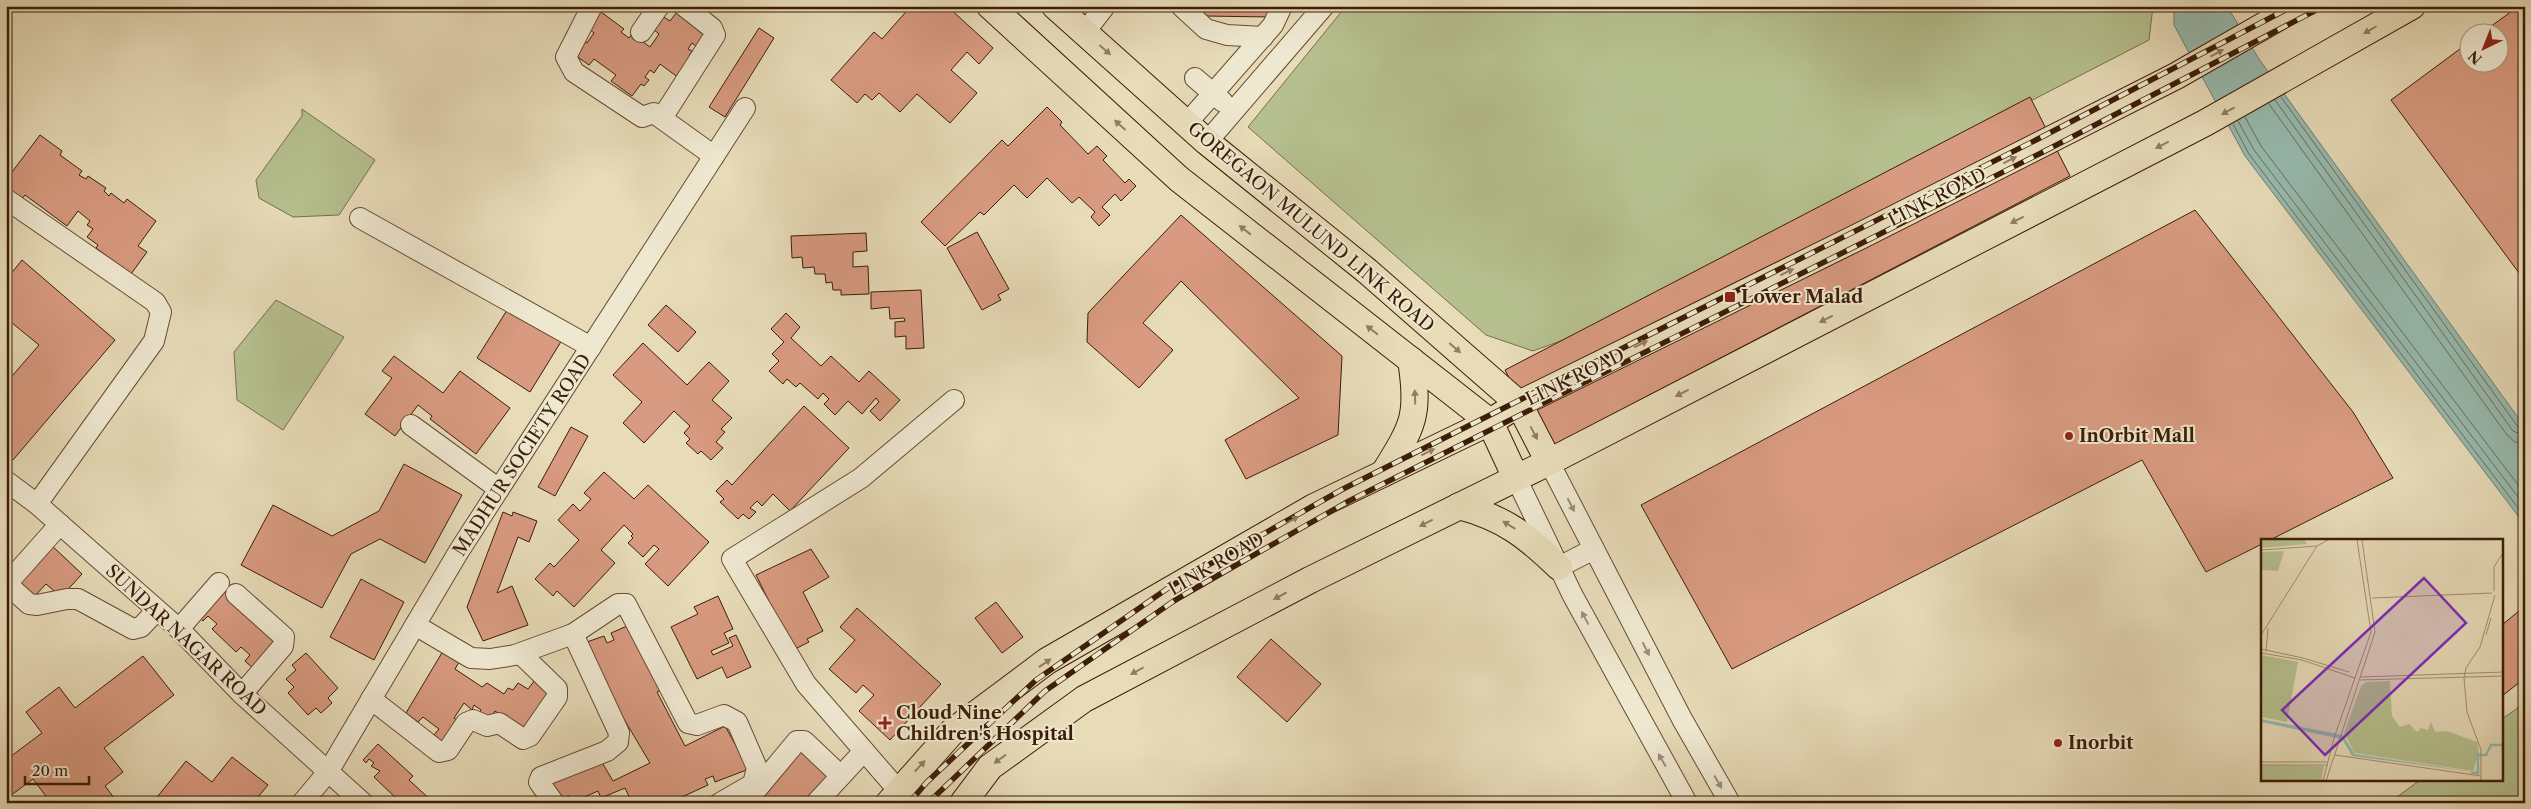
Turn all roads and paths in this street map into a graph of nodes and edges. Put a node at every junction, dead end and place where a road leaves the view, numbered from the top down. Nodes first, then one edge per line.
1 (592, 6) edge
2 (659, 6) edge
3 (684, 6) edge
4 (990, 6) edge
5 (1055, 6) edge
6 (1105, 6) edge
7 (1181, 6) edge
8 (1282, 6) edge
9 (1324, 6) edge
10 (2298, 6) edge
11 (2412, 6) edge
12 (1309, 15) edge
13 (641, 32) dead end
14 (1085, 32) junction
15 (1262, 45) junction
16 (1196, 78) dead end
17 (1223, 102) junction
18 (745, 108) dead end
19 (662, 118) junction
20 (1197, 132) junction
21 (714, 156) junction
22 (6, 199) edge
23 (360, 218) dead end
24 (591, 346) junction
25 (1411, 360) junction
26 (954, 400) dead end
27 (1519, 404) junction
28 (1490, 422) junction
29 (411, 425) dead end
30 (1549, 462) junction
31 (1384, 473) junction
32 (1516, 478) junction
33 (499, 489) junction
34 (11, 491) edge
35 (37, 504) junction
36 (1459, 506) junction
37 (60, 524) junction
38 (1594, 548) junction
39 (1559, 567) junction
40 (219, 583) dead end
41 (236, 594) dead end
42 (157, 610) junction
43 (414, 625) junction
44 (179, 629) junction
45 (572, 634) junction
46 (520, 654) junction
47 (242, 694) junction
48 (371, 699) junction
49 (864, 751) junction
50 (328, 772) junction
51 (841, 776) junction
52 (893, 796) edge
53 (302, 803) edge
54 (362, 803) edge
55 (554, 803) edge
56 (720, 803) edge
57 (747, 803) edge
58 (816, 803) edge
59 (963, 803) edge
60 (1687, 803) edge
61 (1730, 803) edge

1 - 19 street
2 - 13 street
3 - 19 street
25 -> 4 main road
5 - 14 main road, GOREGAON MULUND LINK ROAD
6 - 14 street
7 - 15 street
8 - 15 street
9 - 12 street
27 -> 10 main road, LINK ROAD
11 -> 30 main road
12 - 17 street
14 -> 20 main road, GOREGAON MULUND LINK ROAD
15 - 17 street
16 - 17 street
17 - 20 street
17 - 20 street
18 - 21 street, MADHUR SOCIETY ROAD
19 - 21 street
20 -> 27 main road, GOREGAON MULUND LINK ROAD
21 - 24 street, MADHUR SOCIETY ROAD
22 - 35 street
23 - 24 street
24 - 33 street, MADHUR SOCIETY ROAD
25 - 28 main road
31 -> 25 main road
26 - 49 street
27 - 28 main road, LINK ROAD
27 -> 30 main road, GOREGAON MULUND LINK ROAD
31 -> 28 main road, LINK ROAD
28 - 32 main road
29 - 33 street
30 - 32 main road
30 -> 38 street
52 -> 31 main road, LINK ROAD
32 - 36 main road
32 - 39 street
33 - 43 street, MADHUR SOCIETY ROAD
34 - 35 street, SUNDAR NAGAR ROAD
35 - 37 street, SUNDAR NAGAR ROAD
39 -> 36 main road
36 -> 59 main road
37 - 42 street, SUNDAR NAGAR ROAD
37 - 42 street
38 - 39 street
38 -> 61 street
60 -> 39 street
40 - 44 street
41 - 47 street
42 - 44 street, SUNDAR NAGAR ROAD
43 - 46 street
43 - 48 street, MADHUR SOCIETY ROAD
44 - 47 street, SUNDAR NAGAR ROAD
45 - 46 street
45 - 55 street
45 - 56 street
46 - 48 street
47 - 50 street, SUNDAR NAGAR ROAD
48 - 50 street, MADHUR SOCIETY ROAD
49 - 51 street
49 - 52 street
50 - 53 street, MADHUR SOCIETY ROAD
50 - 54 street, SUNDAR NAGAR ROAD
51 - 57 street
51 - 58 street

